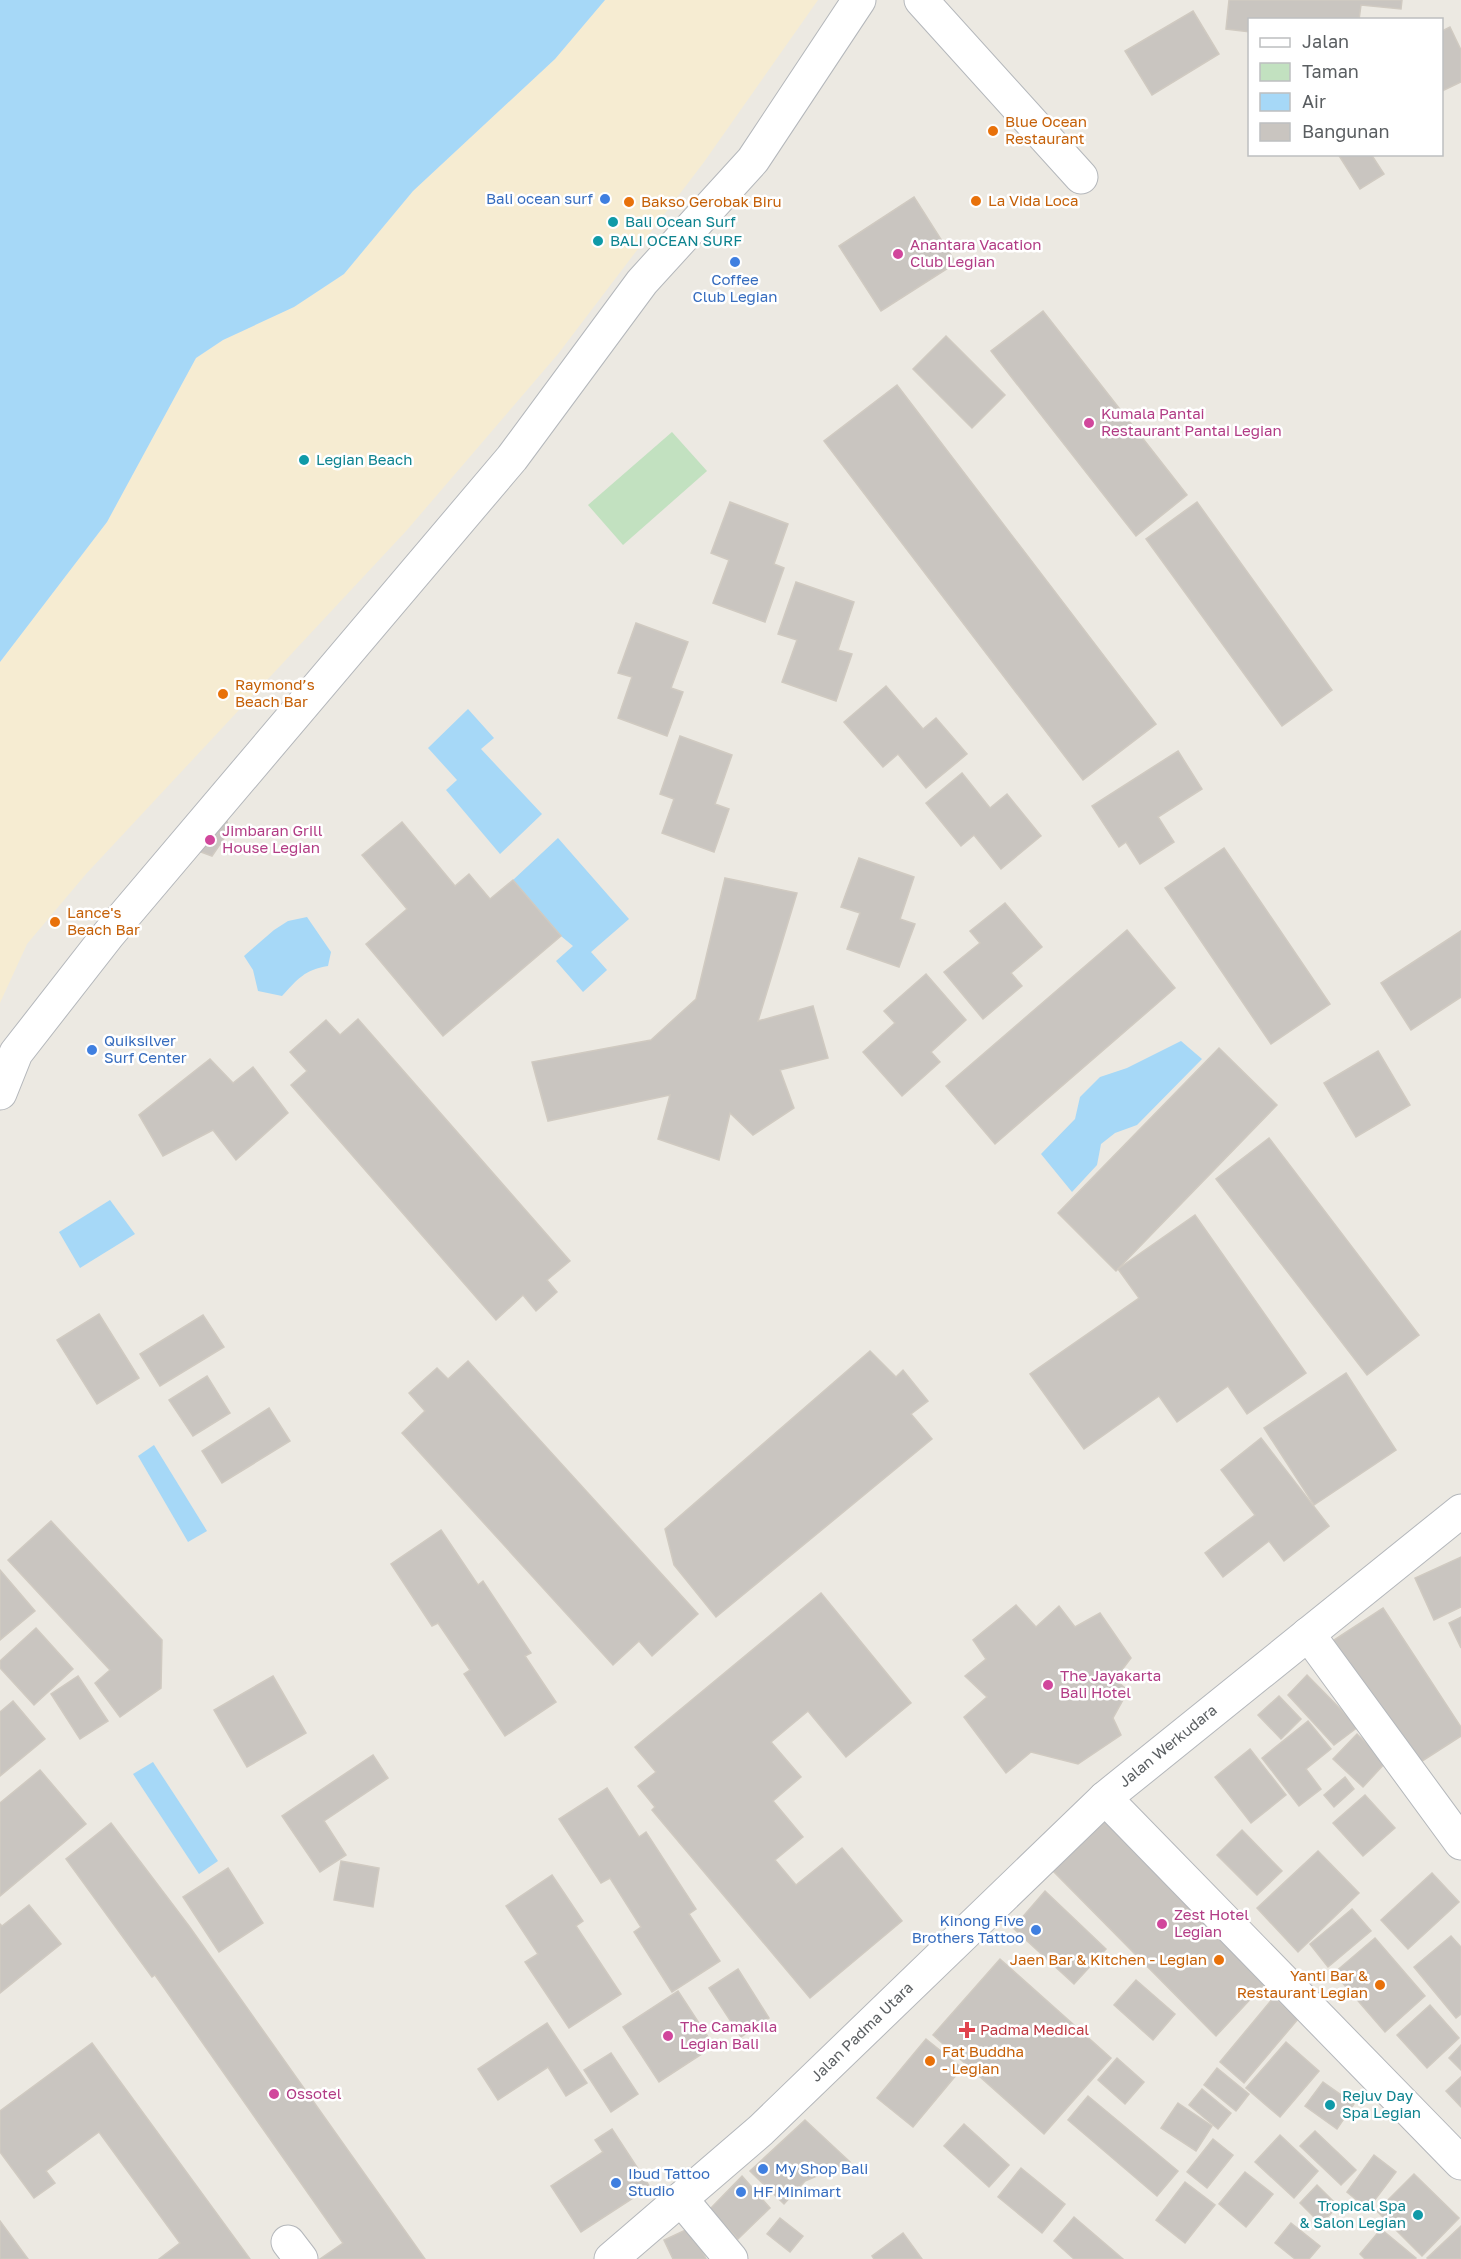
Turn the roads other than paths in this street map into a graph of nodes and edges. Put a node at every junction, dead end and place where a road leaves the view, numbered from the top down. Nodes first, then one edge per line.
1 (859, 0) edge
2 (921, 0) edge
3 (1081, 177) dead end
4 (0, 1093) edge
5 (1461, 1511) edge
6 (1308, 1634) junction
7 (1105, 1798) junction
8 (1461, 1843) edge
9 (1461, 2163) edge
10 (681, 2199) junction
11 (611, 2259) edge
12 (731, 2259) edge

1 - 4 street
2 - 3 street
5 - 6 street, Jalan Werkudara
6 - 7 street, Jalan Werkudara
6 - 8 street
7 - 9 street, Jalan Werkudara
7 - 10 street, Jalan Padma Utara
10 - 11 street, Jalan Padma Utara
10 - 12 street

